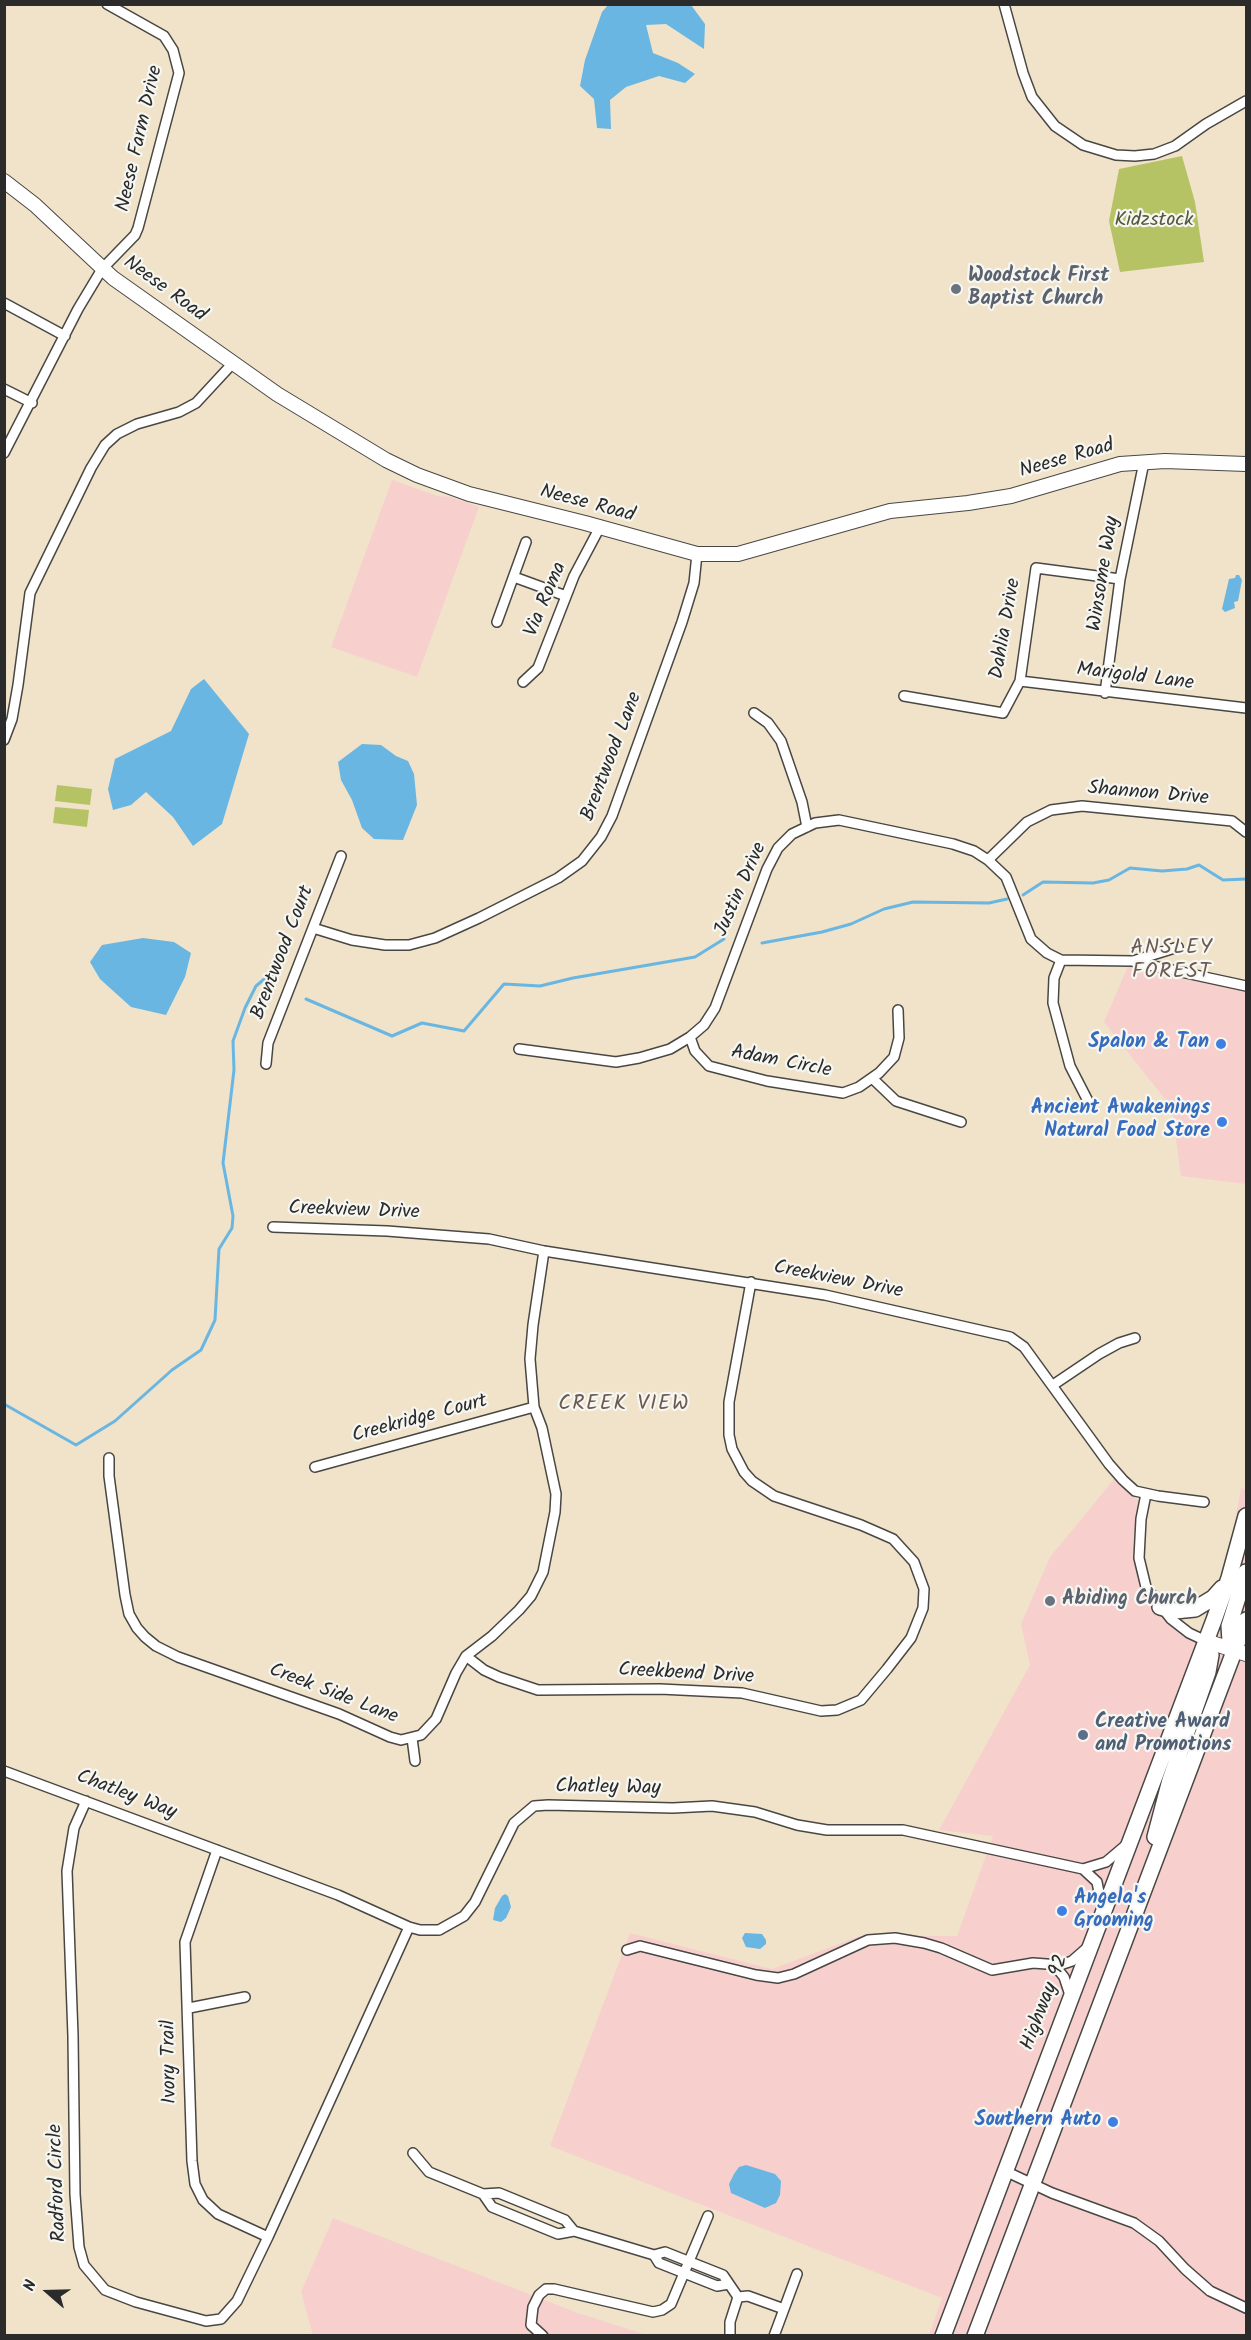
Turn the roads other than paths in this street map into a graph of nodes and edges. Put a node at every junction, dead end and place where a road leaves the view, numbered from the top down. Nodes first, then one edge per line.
1 (107, 4) edge
2 (1004, 4) edge
3 (127, 9) edge
4 (1246, 101) edge
5 (4, 181) edge
6 (102, 269) junction
7 (5, 305) edge
8 (65, 336) junction
9 (233, 363) junction
10 (4, 388) edge
11 (32, 403) junction
12 (4, 453) edge
13 (1144, 462) junction
14 (1246, 464) edge
15 (600, 527) junction
16 (526, 542) dead end
17 (697, 554) junction
18 (513, 577) junction
19 (1120, 579) junction
20 (566, 596) junction
21 (496, 622) dead end
22 (1020, 681) junction
23 (523, 682) dead end
24 (1105, 693) junction
25 (904, 696) dead end
26 (1246, 708) edge
27 (754, 712) dead end
28 (4, 740) edge
29 (807, 827) junction
30 (1246, 832) edge
31 (341, 856) dead end
32 (988, 860) junction
33 (313, 928) junction
34 (1178, 948) dead end
35 (1060, 960) junction
36 (1133, 961) junction
37 (1246, 986) edge
38 (898, 1010) dead end
39 (690, 1037) junction
40 (519, 1049) dead end
41 (266, 1064) dead end
42 (872, 1078) junction
43 (1089, 1103) dead end
44 (961, 1122) dead end
45 (273, 1227) dead end
46 (544, 1251) junction
47 (751, 1282) junction
48 (1135, 1338) dead end
49 (1053, 1385) junction
50 (534, 1407) junction
51 (109, 1458) dead end
52 (315, 1467) dead end
53 (1146, 1494) junction
54 (1204, 1502) dead end
55 (1246, 1516) edge
56 (1246, 1572) edge
57 (1229, 1578) junction
58 (1160, 1607) junction
59 (1246, 1620) edge
60 (1206, 1641) junction
61 (1243, 1655) edge
62 (466, 1656) junction
63 (412, 1738) junction
64 (415, 1761) dead end
65 (4, 1771) edge
66 (87, 1801) junction
67 (1130, 1841) junction
68 (217, 1850) junction
69 (1152, 1867) junction
70 (1083, 1869) junction
71 (1102, 1915) junction
72 (409, 1927) junction
73 (1090, 1945) junction
74 (627, 1950) dead end
75 (1055, 1966) junction
76 (245, 1997) dead end
77 (1071, 1998) junction
78 (189, 2008) junction
79 (413, 2153) dead end
80 (1005, 2171) junction
81 (1033, 2183) junction
82 (483, 2194) junction
83 (708, 2216) dead end
84 (574, 2231) junction
85 (268, 2237) junction
86 (654, 2255) junction
87 (689, 2261) junction
88 (685, 2273) junction
89 (797, 2274) dead end
90 (729, 2284) junction
91 (738, 2297) junction
92 (784, 2308) junction
93 (1246, 2308) edge
94 (543, 2336) edge
95 (730, 2336) edge
96 (774, 2336) edge
97 (943, 2336) edge
98 (975, 2336) edge

1 - 3 street, Neese Farm Drive
2 - 4 street
3 - 6 street, Neese Farm Drive
5 - 6 street, Neese Road
6 - 8 street, Neese Farm Drive
6 - 9 street, Neese Road
7 - 8 street
8 - 11 street, Neese Farm Drive
9 - 15 street, Neese Road
9 - 28 street
10 - 11 street
11 - 12 street, Neese Farm Drive
13 - 14 street, Neese Road
13 - 17 street, Neese Road
13 - 19 street, Winsome Way
15 - 17 street, Neese Road
15 - 20 street, Via Roma
16 - 18 street
17 - 33 street, Brentwood Lane
18 - 20 street
18 - 21 street
19 - 22 street, Dahlia Drive
19 - 24 street, Winsome Way
20 - 23 street, Via Roma
22 - 24 street, Marigold Lane
22 - 25 street, Dahlia Drive
24 - 26 street, Marigold Lane
27 - 29 street
29 - 32 street, Justin Drive
29 - 39 street, Justin Drive
30 - 32 street, Shannon Drive
31 - 33 street, Brentwood Court
32 - 35 street, Justin Drive
33 - 41 street, Brentwood Court
34 - 36 street
35 - 36 street
35 - 43 street
36 - 37 street
38 - 42 street, Adam Circle
39 - 40 street, Justin Drive
39 - 42 street, Adam Circle
42 - 44 street
45 - 46 street, Creekview Drive
46 - 47 street, Creekview Drive
46 - 50 street, Creek Side Lane
47 - 49 street, Creekview Drive
47 - 62 street, Creekbend Drive
48 - 49 street
49 - 53 street, Creekview Drive
50 - 52 street, Creekridge Court
50 - 62 street, Creek Side Lane
51 - 63 street, Creek Side Lane
53 - 54 street
53 - 58 street
55 - 57 main road, Highway 92
56 - 61 main road
57 - 58 main road
57 - 60 main road, Highway 92
58 - 60 street
59 - 61 main road
60 - 61 street
60 - 67 main road, Highway 92
60 - 69 main road
61 - 69 main road
62 - 63 street, Creek Side Lane
63 - 64 street
65 - 66 street, Chatley Way
66 - 68 street, Chatley Way
66 - 85 street, Radford Circle
67 - 70 street
67 - 71 main road, Highway 92
68 - 72 street, Chatley Way
68 - 78 street, Ivory Trail
69 - 81 main road
70 - 71 street
70 - 72 street, Chatley Way
71 - 73 main road, Highway 92
72 - 85 street, Radford Circle
73 - 75 street
73 - 77 main road, Highway 92
74 - 75 street
75 - 77 street
76 - 78 street
77 - 80 main road, Highway 92
78 - 85 street, Ivory Trail
79 - 82 street
80 - 81 street
80 - 97 main road, Highway 92
81 - 93 street
81 - 98 main road
82 - 84 street
82 - 84 street
83 - 87 street
84 - 86 street
86 - 87 street
86 - 88 street
87 - 88 street
87 - 90 street
88 - 90 street
88 - 94 street
89 - 92 street
90 - 91 street
91 - 92 street
91 - 95 street
92 - 96 street

